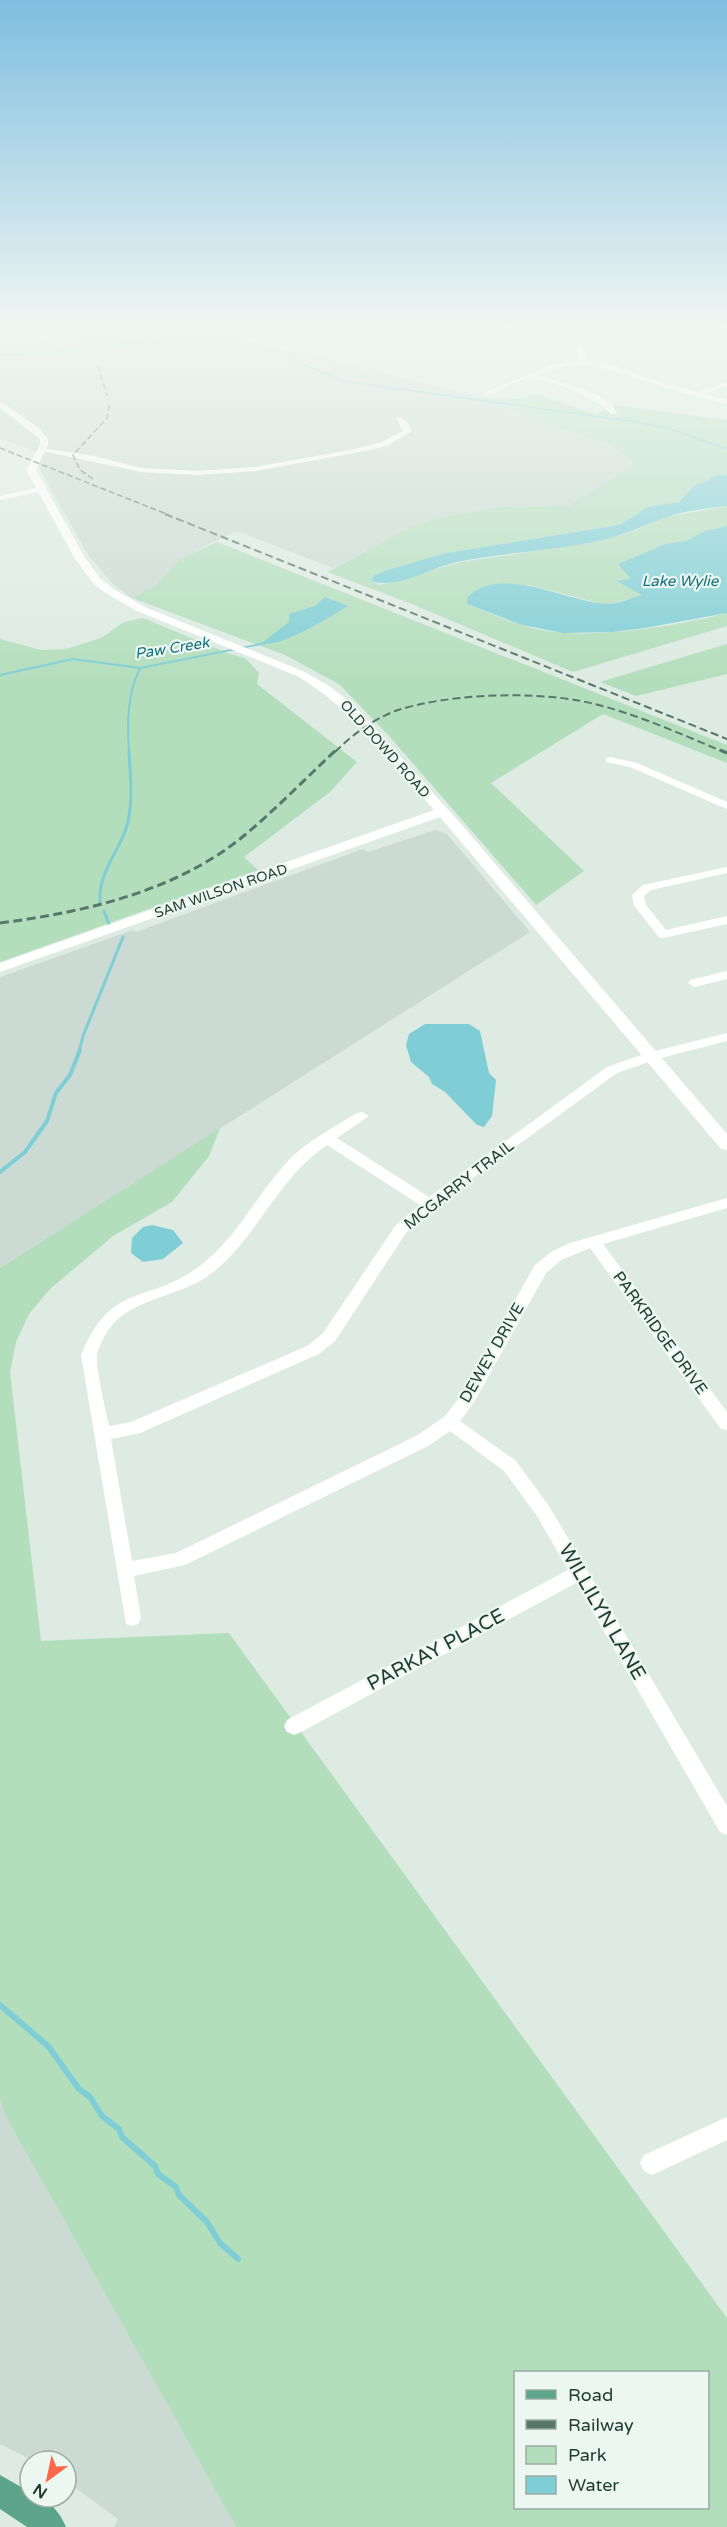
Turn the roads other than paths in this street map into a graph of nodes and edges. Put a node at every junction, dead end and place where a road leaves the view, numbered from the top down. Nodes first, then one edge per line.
1 (43, 447) edge
2 (368, 447) edge
3 (42, 450) junction
4 (40, 489) junction
5 (0, 498) edge
6 (610, 760) dead end
7 (727, 806) edge
8 (442, 812) junction
9 (727, 870) edge
10 (727, 920) edge
11 (0, 968) edge
12 (727, 975) edge
13 (694, 983) dead end
14 (727, 1036) edge
15 (652, 1056) junction
16 (362, 1116) dead end
17 (328, 1139) junction
18 (727, 1145) edge
19 (727, 1203) edge
20 (430, 1204) junction
21 (594, 1242) junction
22 (450, 1422) junction
23 (727, 1424) edge
24 (103, 1434) junction
25 (124, 1570) junction
26 (578, 1573) junction
27 (132, 1618) dead end
28 (294, 1726) dead end
29 (727, 1825) edge
30 (727, 2128) edge
31 (652, 2163) dead end
32 (0, 2491) edge
33 (50, 2527) edge

1 - 3 street
2 - 3 street
3 - 4 street, OLD DOWD ROAD
4 - 5 street
4 - 8 street, OLD DOWD ROAD
6 - 7 street
8 - 11 street, SAM WILSON ROAD
8 - 15 street, OLD DOWD ROAD
9 - 10 street
12 - 13 street
14 - 15 street, MCGARRY TRAIL
15 - 18 street, OLD DOWD ROAD
15 - 20 street, MCGARRY TRAIL
16 - 17 street
17 - 20 street
17 - 24 street
19 - 21 street, DEWEY DRIVE
20 - 24 street, MCGARRY TRAIL
21 - 22 street, DEWEY DRIVE
21 - 23 street, PARKRIDGE DRIVE
22 - 25 street, DEWEY DRIVE
22 - 26 street, WILLILYN LANE
24 - 25 street
25 - 27 street
26 - 28 street, PARKAY PLACE
26 - 29 street, WILLILYN LANE
30 - 31 street
32 - 33 main road

